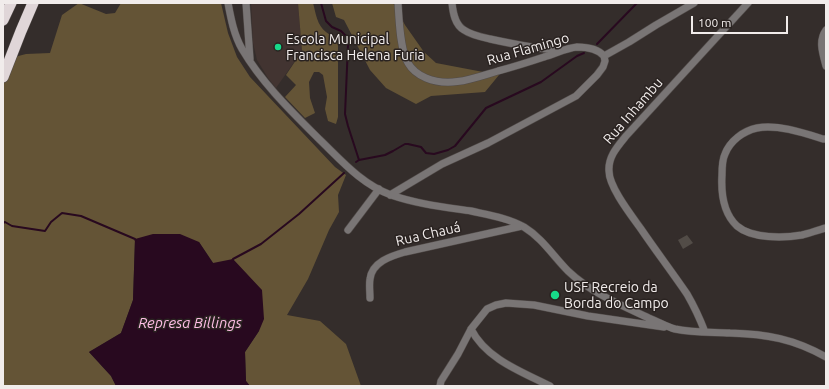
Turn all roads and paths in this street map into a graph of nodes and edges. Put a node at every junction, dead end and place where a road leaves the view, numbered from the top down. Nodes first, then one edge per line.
1 (11, 3) edge
2 (33, 3) edge
3 (228, 3) edge
4 (246, 3) edge
5 (398, 3) edge
6 (452, 3) edge
7 (694, 3) edge
8 (748, 3) edge
9 (3, 20) edge
10 (826, 30) edge
11 (248, 32) junction
12 (239, 42) junction
13 (565, 50) junction
14 (604, 56) junction
15 (250, 61) junction
16 (826, 66) edge
17 (3, 77) edge
18 (826, 139) edge
19 (379, 189) junction
20 (390, 194) junction
21 (522, 226) junction
22 (826, 228) edge
23 (348, 230) dead end
24 (370, 298) dead end
25 (471, 329) junction
26 (674, 329) junction
27 (705, 332) junction
28 (826, 358) edge
29 (438, 384) edge
30 (550, 386) edge

1 - 9 highway
2 - 17 highway
3 - 12 street
4 - 11 street
5 - 13 street, Rua Flamingo
6 - 13 street
7 - 14 street
8 - 27 street, Rua Inhambu
10 - 16 street
11 - 12 street
11 - 15 street
12 - 15 street
13 - 14 street, Rua Flamingo
14 - 20 street
15 - 19 street
18 - 22 street
19 - 20 street
19 - 23 street
20 - 21 street
21 - 24 street, Rua Chauá
21 - 26 street
25 - 26 street
25 - 29 street
25 - 30 street
26 - 27 street
27 - 28 street

